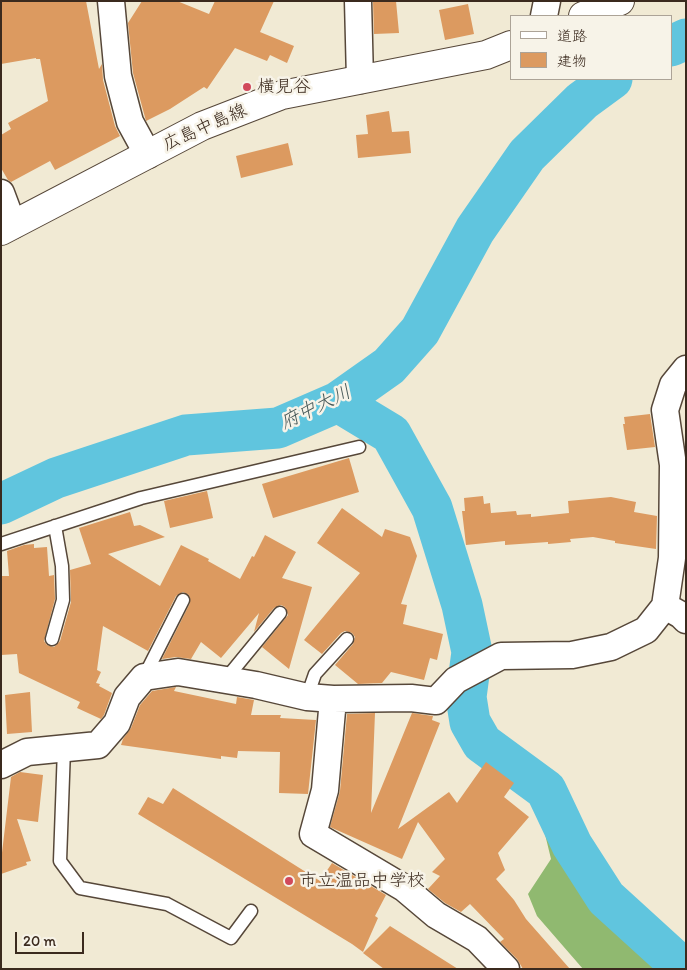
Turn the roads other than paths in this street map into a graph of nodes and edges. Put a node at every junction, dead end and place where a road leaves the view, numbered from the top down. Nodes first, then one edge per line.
1 (111, 1) edge
2 (358, 1) edge
3 (547, 1) edge
4 (620, 1) edge
5 (544, 15) edge
6 (585, 15) edge
7 (510, 45) edge
8 (360, 80) junction
9 (148, 155) junction
10 (1, 193) edge
11 (7, 228) edge
12 (686, 369) edge
13 (359, 447) dead end
14 (55, 526) junction
15 (1, 544) edge
16 (183, 600) dead end
17 (280, 613) dead end
18 (675, 613) edge
19 (52, 638) dead end
20 (347, 639) dead end
21 (144, 676) junction
22 (225, 680) junction
23 (307, 698) junction
24 (332, 699) junction
25 (64, 748) junction
26 (1, 764) edge
27 (251, 912) dead end
28 (506, 969) edge

1 - 9 street
2 - 8 street
3 - 5 street
4 - 6 main road
7 - 8 main road, 広島中島線
8 - 9 main road, 広島中島線
9 - 11 main road, 広島中島線
10 - 11 street
12 - 18 street
13 - 14 lane
14 - 15 lane
14 - 19 lane
16 - 21 lane
17 - 22 lane
18 - 24 street
20 - 23 lane
21 - 22 street
21 - 25 street
22 - 23 street
23 - 24 street
24 - 28 street
25 - 26 street
25 - 27 lane

